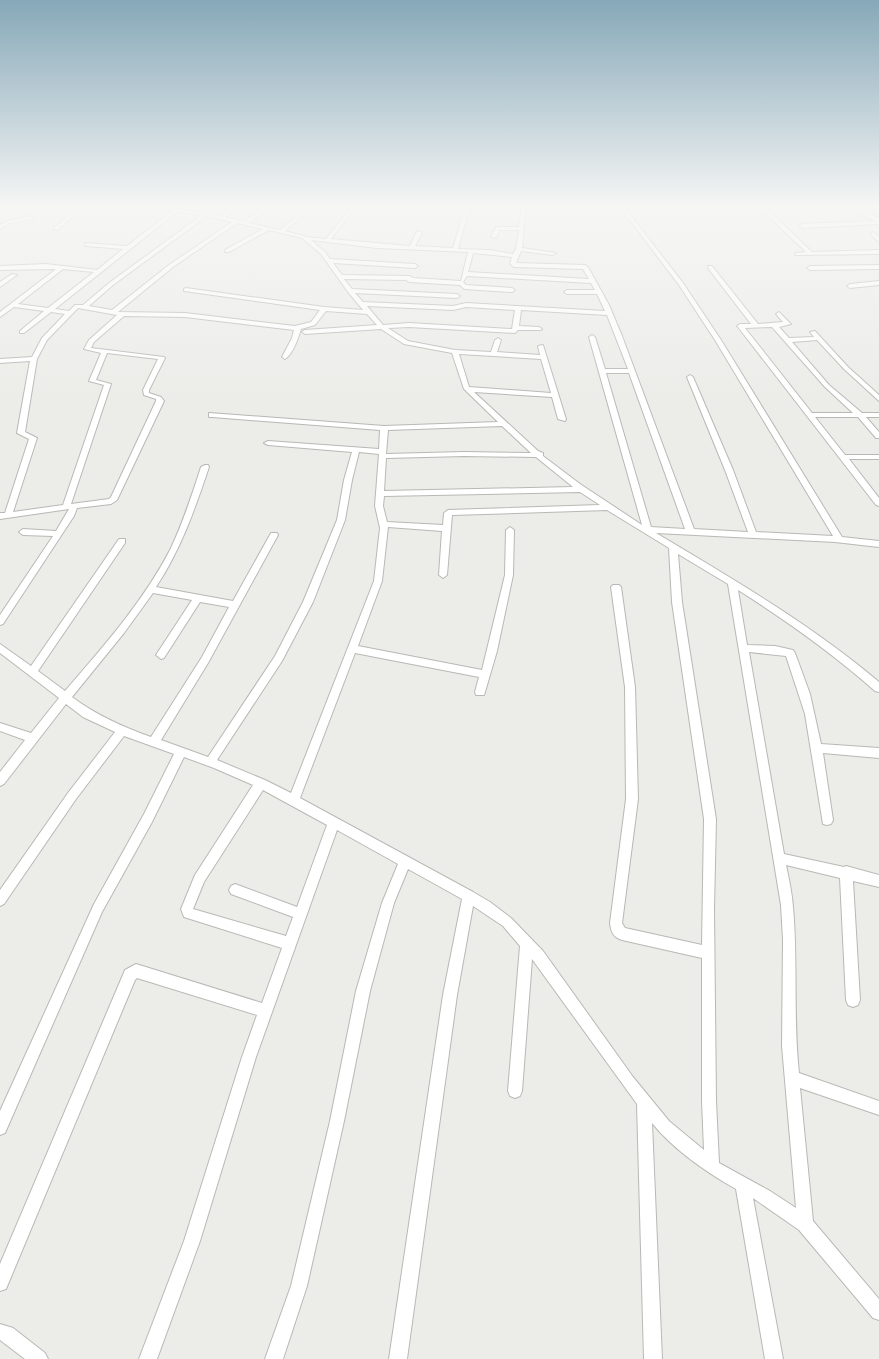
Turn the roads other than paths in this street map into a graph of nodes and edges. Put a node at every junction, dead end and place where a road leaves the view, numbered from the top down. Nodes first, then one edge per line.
1 (58, 270) edge
2 (89, 270) edge
3 (129, 270) edge
4 (166, 270) edge
5 (335, 270) edge
6 (413, 270) edge
7 (466, 270) edge
8 (513, 270) edge
9 (587, 270) edge
10 (671, 270) edge
11 (713, 270) edge
12 (96, 271) joint
13 (465, 274) junction
14 (14, 275) dead end
15 (513, 276) junction
16 (340, 277) junction
17 (410, 279) junction
18 (592, 281) junction
19 (462, 283) junction
20 (879, 283) edge
21 (0, 285) edge
22 (850, 286) dead end
23 (186, 290) dead end
24 (512, 290) dead end
25 (350, 291) junction
26 (567, 292) dead end
27 (599, 292) junction
28 (405, 293) junction
29 (458, 296) dead end
30 (361, 304) junction
31 (13, 305) junction
32 (85, 307) junction
33 (518, 308) junction
34 (324, 309) junction
35 (48, 310) junction
36 (114, 312) junction
37 (369, 312) junction
38 (70, 313) junction
39 (609, 313) junction
40 (122, 314) junction
41 (779, 314) dead end
42 (0, 315) edge
43 (774, 325) junction
44 (381, 326) junction
45 (756, 326) junction
46 (516, 328) junction
47 (539, 329) dead end
48 (300, 330) junction
49 (22, 332) dead end
50 (813, 332) dead end
51 (592, 338) dead end
52 (815, 339) dead end
53 (498, 340) dead end
54 (787, 340) junction
55 (541, 346) dead end
56 (104, 352) junction
57 (454, 352) junction
58 (494, 353) junction
59 (544, 356) junction
60 (285, 357) dead end
61 (34, 359) junction
62 (0, 361) edge
63 (602, 371) junction
64 (632, 371) junction
65 (690, 377) dead end
66 (467, 389) junction
67 (555, 395) junction
68 (879, 398) edge
69 (212, 414) dead end
70 (810, 415) junction
71 (879, 415) edge
72 (860, 416) junction
73 (562, 419) dead end
74 (505, 424) junction
75 (384, 428) junction
76 (879, 436) edge
77 (268, 442) dead end
78 (356, 451) junction
79 (382, 454) junction
80 (540, 455) junction
81 (844, 457) junction
82 (879, 457) edge
83 (205, 467) dead end
84 (582, 489) junction
85 (379, 494) junction
86 (879, 503) edge
87 (70, 506) junction
88 (610, 507) junction
89 (4, 515) edge
90 (383, 524) junction
91 (445, 528) junction
92 (510, 530) dead end
93 (648, 530) junction
94 (690, 531) junction
95 (23, 532) dead end
96 (59, 534) junction
97 (274, 535) dead end
98 (753, 535) junction
99 (840, 540) junction
100 (122, 541) dead end
101 (879, 544) edge
102 (673, 546) junction
103 (443, 575) dead end
104 (732, 582) junction
105 (616, 587) dead end
106 (150, 589) junction
107 (198, 598) junction
108 (235, 605) junction
109 (0, 622) edge
110 (0, 648) edge
111 (743, 648) junction
112 (352, 649) junction
113 (161, 655) dead end
114 (31, 672) junction
115 (485, 674) junction
116 (879, 688) edge
117 (480, 692) dead end
118 (64, 698) junction
119 (0, 728) edge
120 (122, 731) junction
121 (33, 738) junction
122 (154, 742) junction
123 (818, 748) junction
124 (181, 752) junction
125 (879, 753) edge
126 (210, 762) junction
127 (0, 781) edge
128 (261, 783) junction
129 (294, 800) junction
130 (827, 820) dead end
131 (334, 822) junction
132 (779, 858) junction
133 (405, 860) junction
134 (846, 872) junction
135 (879, 881) edge
136 (235, 890) dead end
137 (469, 896) junction
138 (0, 900) edge
139 (301, 914) junction
140 (290, 944) junction
141 (527, 944) junction
142 (708, 952) junction
143 (853, 1000) dead end
144 (266, 1011) junction
145 (792, 1078) junction
146 (515, 1091) dead end
147 (644, 1102) junction
148 (879, 1108) edge
149 (0, 1128) edge
150 (712, 1167) junction
151 (743, 1184) junction
152 (805, 1224) junction
153 (0, 1283) edge
154 (879, 1312) edge
155 (0, 1332) edge
156 (39, 1359) edge
157 (148, 1359) edge
158 (274, 1359) edge
159 (398, 1359) edge
160 (653, 1359) edge
161 (774, 1359) edge

1 - 31 street
2 - 12 street
3 - 32 street
4 - 36 street
5 - 16 street
6 - 17 street
7 - 13 street
8 - 15 street
9 - 18 street
10 - 99 street
11 - 45 street
12 - 35 street
13 - 15 street
13 - 19 street
14 - 21 street
15 - 18 street
16 - 17 street
16 - 25 street
17 - 19 street
17 - 28 street
18 - 27 street
19 - 24 street
20 - 22 street
23 - 34 street
25 - 28 street
25 - 30 street
26 - 27 street
27 - 39 street
28 - 29 street
30 - 33 street
30 - 37 street
31 - 35 street
31 - 42 street
32 - 36 street
32 - 38 street
33 - 39 street
33 - 46 street
34 - 37 street
34 - 48 street
35 - 38 street
35 - 49 street
36 - 40 street
37 - 44 street
38 - 61 street
39 - 64 street
40 - 48 street
40 - 56 street
41 - 43 street
43 - 45 street
43 - 54 street
44 - 46 street
44 - 48 street
44 - 57 street
45 - 70 street
46 - 47 street
48 - 60 street
50 - 68 street
51 - 63 street
52 - 54 street
53 - 58 street
54 - 72 street
55 - 59 street
56 - 87 street
56 - 87 street
57 - 58 street
57 - 66 street
58 - 59 street
59 - 67 street
61 - 62 street
61 - 89 street
63 - 64 street
63 - 93 street
64 - 94 street
65 - 98 street
66 - 67 street
66 - 74 street
67 - 73 street
69 - 75 street
70 - 72 street
70 - 81 street
71 - 72 street
72 - 76 street
74 - 75 street
74 - 80 street
75 - 79 street
77 - 78 street
78 - 79 street
78 - 126 street
79 - 80 street
79 - 85 street
80 - 84 street
81 - 82 street
81 - 86 street
83 - 106 street
84 - 85 street
84 - 88 street
85 - 90 street
87 - 89 street
87 - 96 street
88 - 91 street
88 - 93 street
90 - 91 street
90 - 112 street
91 - 103 street
92 - 115 street
93 - 94 street
93 - 102 street
94 - 98 street
95 - 96 street
96 - 109 street
97 - 108 street
98 - 99 street
99 - 101 street
100 - 114 street
102 - 104 street
102 - 142 street
104 - 111 street
104 - 116 street
105 - 142 street
106 - 107 street
106 - 118 street
107 - 108 street
107 - 113 street
108 - 122 street
110 - 114 street
111 - 123 street
111 - 132 street
112 - 115 street
112 - 129 street
114 - 118 street
115 - 117 street
118 - 120 street
118 - 121 street
119 - 121 street
120 - 122 street
120 - 138 street
121 - 127 street
122 - 124 street
123 - 125 street
123 - 130 street
124 - 126 street
124 - 149 street
126 - 128 street
128 - 129 street
128 - 140 street
129 - 131 street
131 - 133 street
131 - 139 street
132 - 134 street
132 - 145 street
133 - 137 street
133 - 158 street
134 - 135 street
134 - 143 street
136 - 139 street
137 - 141 street
137 - 159 street
139 - 140 street
140 - 144 street
141 - 146 street
141 - 147 street
142 - 150 street
144 - 153 street
144 - 157 street
145 - 148 street
145 - 152 street
147 - 150 street
147 - 160 street
150 - 151 street
151 - 152 street
151 - 161 street
152 - 154 street
155 - 156 street

